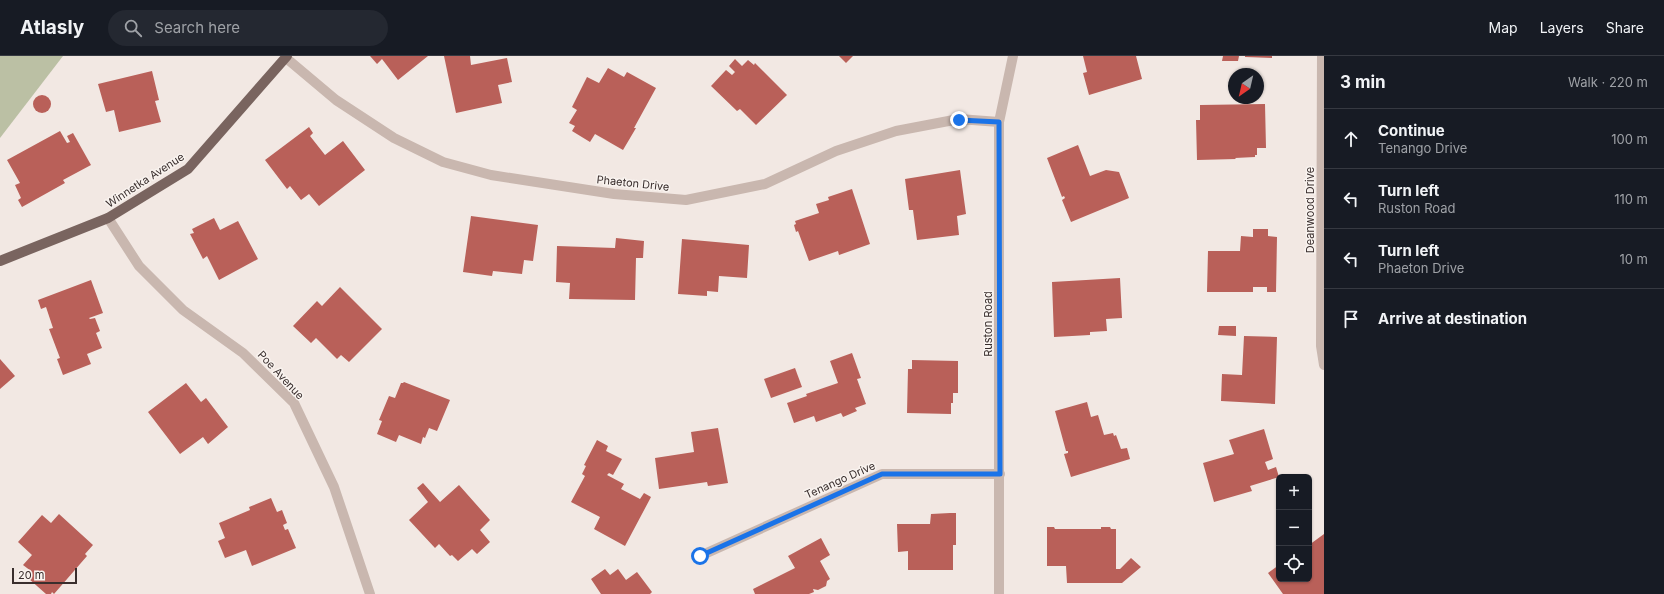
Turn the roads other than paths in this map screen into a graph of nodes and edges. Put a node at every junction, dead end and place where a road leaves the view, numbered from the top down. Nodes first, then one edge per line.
1 (1013, 56) edge
2 (1322, 56) edge
3 (286, 57) edge
4 (999, 122) junction
5 (108, 218) junction
6 (0, 261) edge
7 (1324, 365) edge
8 (1000, 474) junction
9 (700, 556) dead end
10 (370, 594) edge
11 (999, 594) edge

1 - 4 street, Ruston Road
2 - 7 street, Deanwood Drive
3 - 4 street, Phaeton Drive
3 - 5 main road, Winnetka Avenue
4 - 8 street, Ruston Road
5 - 6 main road, Winnetka Avenue
5 - 10 street, Poe Avenue
8 - 9 street, Tenango Drive
8 - 11 street, Ruston Road

